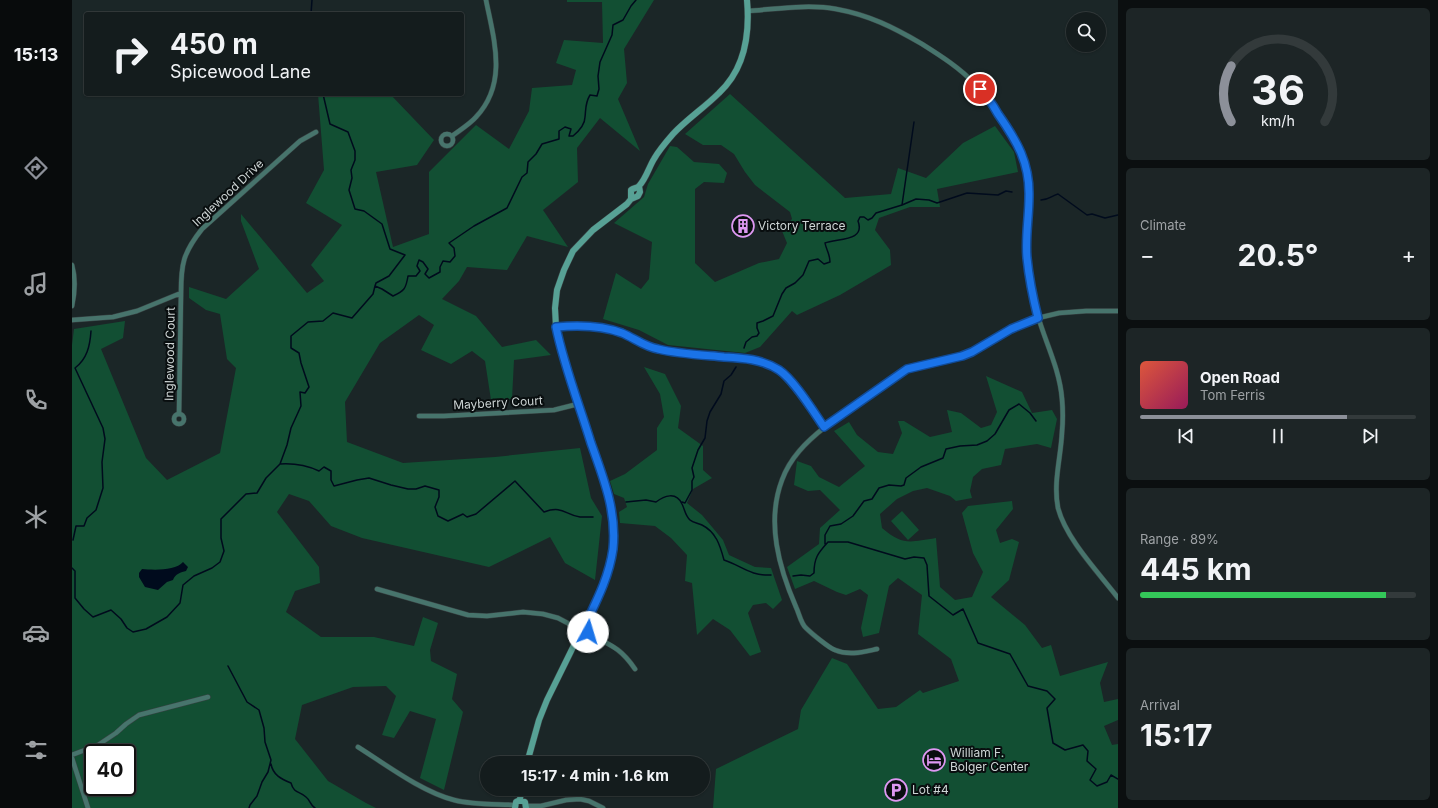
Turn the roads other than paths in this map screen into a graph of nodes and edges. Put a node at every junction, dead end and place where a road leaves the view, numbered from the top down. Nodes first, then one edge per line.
1 (486, 0) edge
2 (747, 0) edge
3 (748, 12) junction
4 (316, 132) dead end
5 (452, 136) dead end
6 (72, 265) edge
7 (181, 293) junction
8 (72, 306) edge
9 (1118, 311) edge
10 (1038, 318) junction
11 (72, 320) edge
12 (556, 327) junction
13 (578, 404) junction
14 (180, 414) dead end
15 (419, 416) dead end
16 (824, 427) junction
17 (377, 589) dead end
18 (1118, 598) edge
19 (585, 625) junction
20 (577, 628) junction
21 (587, 633) junction
22 (579, 635) junction
23 (877, 649) dead end
24 (635, 669) dead end
25 (208, 697) dead end
26 (358, 746) dead end
27 (529, 756) edge
28 (72, 757) edge
29 (520, 796) edge
30 (520, 800) junction
31 (515, 807) edge
32 (526, 807) edge
33 (88, 808) edge
34 (603, 808) edge

1 - 5 street
2 - 3 street
3 - 10 street
3 - 12 street
4 - 7 street, Inglewood Drive
6 - 8 street
7 - 11 street
7 - 14 street, Inglewood Court
9 - 10 street
10 - 16 street
10 - 18 street
12 - 13 street
12 - 16 street
13 - 15 street, Mayberry Court
13 - 19 street
16 - 23 street
17 - 20 street
19 - 20 street
19 - 21 street
20 - 22 street
21 - 22 street
21 - 24 street
22 - 27 street
25 - 28 street
26 - 31 street
28 - 33 street
29 - 30 street
30 - 31 street
30 - 32 street
32 - 34 street

